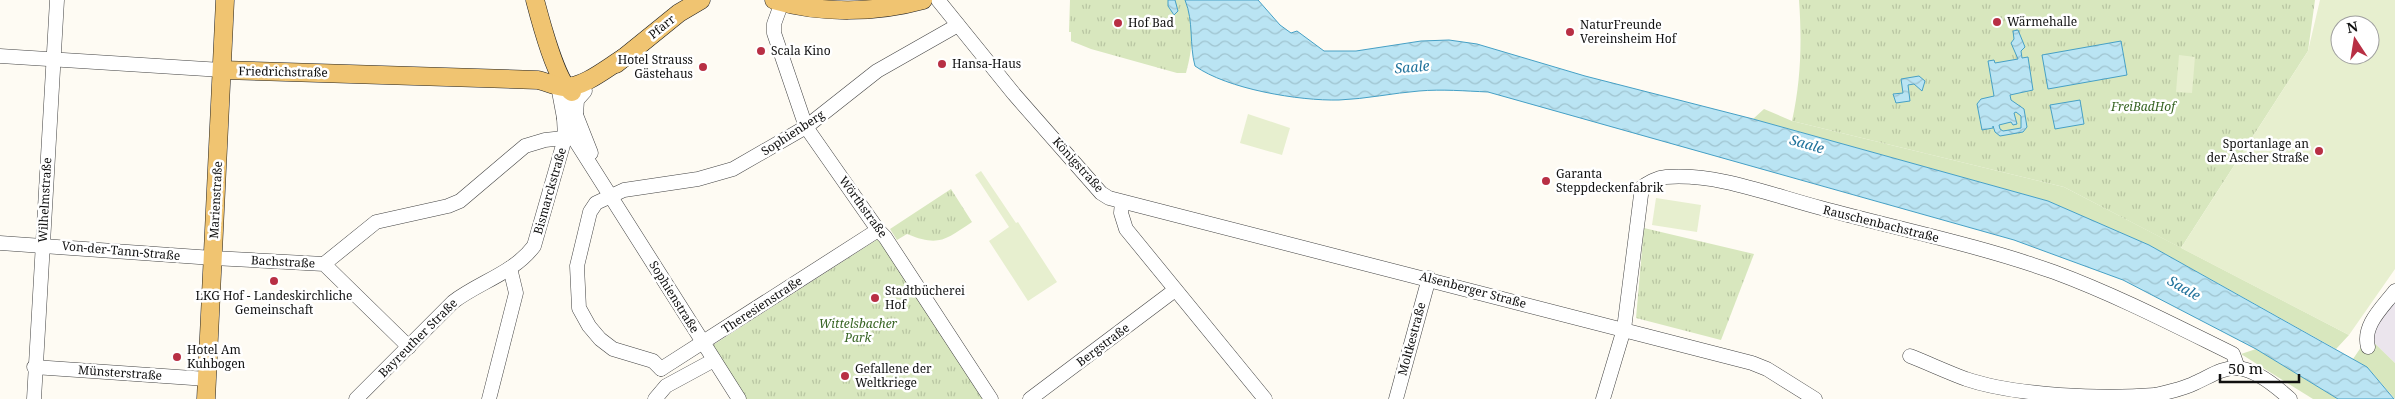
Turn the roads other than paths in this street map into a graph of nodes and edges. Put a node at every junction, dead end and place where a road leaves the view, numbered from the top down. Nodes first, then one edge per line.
1 (57, 0) edge
2 (225, 0) edge
3 (535, 0) edge
4 (701, 0) edge
5 (923, 0) edge
6 (938, 0) edge
7 (778, 1) edge
8 (958, 25) junction
9 (550, 48) junction
10 (0, 56) edge
11 (625, 57) junction
12 (54, 59) junction
13 (222, 70) junction
14 (526, 80) junction
15 (561, 86) junction
16 (585, 91) junction
17 (570, 117) junction
18 (806, 127) junction
19 (569, 138) junction
20 (588, 146) junction
21 (609, 195) junction
22 (1122, 202) junction
23 (878, 230) junction
24 (0, 243) edge
25 (42, 245) junction
26 (213, 258) junction
27 (324, 264) junction
28 (510, 268) junction
29 (1429, 278) junction
30 (1175, 290) junction
31 (2395, 291) edge
32 (1624, 329) junction
33 (703, 343) junction
34 (409, 347) junction
35 (2368, 347) dead end
36 (1910, 356) dead end
37 (714, 360) junction
38 (34, 367) junction
39 (2238, 368) junction
40 (661, 369) junction
41 (207, 379) junction
42 (666, 386) junction
43 (2000, 393) edge
44 (1798, 394) edge
45 (34, 399) edge
46 (206, 399) edge
47 (356, 399) edge
48 (489, 399) edge
49 (655, 399) edge
50 (739, 399) edge
51 (991, 399) edge
52 (1030, 399) edge
53 (1265, 399) edge
54 (1396, 399) edge
55 (1603, 399) edge
56 (1815, 399) edge
57 (2290, 399) edge

1 - 12 street, Wilhelmstraße
2 - 13 main road, Marienstraße
3 - 9 main road
4 - 11 main road, Pfarr
5 - 7 main road
6 - 8 street, Königstraße
7 - 18 street, Wörthstraße
8 - 18 street, Sophienberg
8 - 22 street, Königstraße
9 - 14 main road
9 - 15 main road, Sophienstraße
10 - 12 street, Friedrichstraße
11 - 15 main road, Pfarr
11 - 16 main road, Pfarr
12 - 13 street, Friedrichstraße
12 - 25 street, Wilhelmstraße
13 - 14 main road, Friedrichstraße
13 - 26 main road, Marienstraße
14 - 15 main road, Friedrichstraße
15 - 16 main road
15 - 17 street, Sophienstraße
16 - 17 street, Pfarr
17 - 19 street, Sophienstraße
17 - 20 street, Sophienstraße
18 - 21 street, Sophienberg
18 - 23 street, Wörthstraße
19 - 20 street
19 - 21 street, Sophienstraße
19 - 27 street
19 - 28 street, Bismarckstraße
20 - 21 street, Sophienstraße
21 - 33 street, Sophienstraße
21 - 40 street
22 - 29 street, Alsenberger Straße
22 - 30 street
23 - 33 street, Theresienstraße
23 - 51 street, Wörthstraße
24 - 25 street, Von-der-Tann-Straße
25 - 26 street, Von-der-Tann-Straße
25 - 38 street, Wilhelmstraße
26 - 27 street, Bachstraße
26 - 41 main road, Marienstraße
27 - 34 street, Bachstraße
28 - 34 street, Bayreuther Straße
28 - 48 street
29 - 32 street, Alsenberger Straße
29 - 54 street, Moltkestraße
30 - 52 street, Bergstraße
30 - 53 street
31 - 35 street
32 - 39 street, Rauschenbachstraße
32 - 44 street, Alsenberger Straße
32 - 55 street
33 - 37 street, Sophienstraße
33 - 40 street, Theresienstraße
34 - 47 street, Bayreuther Straße
36 - 43 street
37 - 42 street
37 - 50 street, Sophienstraße
38 - 41 street, Münsterstraße
38 - 45 street, Wilhelmstraße
39 - 43 street
39 - 57 street
40 - 42 street
41 - 46 main road, Marienstraße
42 - 49 street
44 - 56 street, Alsenberger Straße

